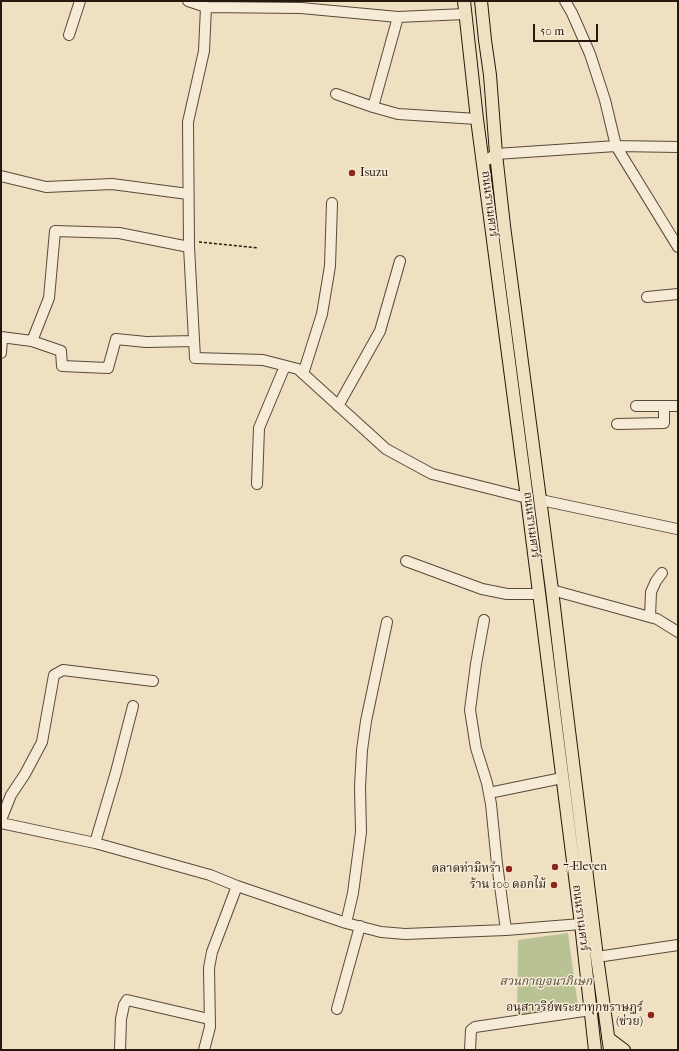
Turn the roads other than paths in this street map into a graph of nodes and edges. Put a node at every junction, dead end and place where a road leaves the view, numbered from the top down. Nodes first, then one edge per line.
1 (80, 1) edge
2 (188, 1) edge
3 (464, 1) edge
4 (481, 1) edge
5 (565, 1) edge
6 (206, 7) junction
7 (465, 14) junction
8 (398, 17) junction
9 (69, 35) dead end
10 (336, 94) dead end
11 (373, 107) junction
12 (477, 119) junction
13 (616, 146) junction
14 (678, 147) edge
15 (496, 154) junction
16 (484, 162) junction
17 (1, 176) edge
18 (188, 194) junction
19 (332, 203) dead end
20 (189, 244) junction
21 (678, 247) edge
22 (400, 261) dead end
23 (678, 294) edge
24 (647, 297) dead end
25 (2, 337) edge
26 (32, 341) junction
27 (194, 341) junction
28 (1, 353) edge
29 (285, 366) junction
30 (303, 374) junction
31 (338, 406) junction
32 (636, 406) dead end
33 (664, 406) junction
34 (678, 406) edge
35 (617, 424) dead end
36 (257, 484) dead end
37 (527, 498) junction
38 (540, 500) junction
39 (677, 530) dead end
40 (406, 561) dead end
41 (662, 573) dead end
42 (552, 590) junction
43 (539, 594) junction
44 (650, 617) junction
45 (484, 620) dead end
46 (387, 622) dead end
47 (678, 632) edge
48 (153, 681) dead end
49 (133, 706) dead end
50 (562, 778) junction
51 (489, 793) junction
52 (1, 821) edge
53 (95, 843) junction
54 (237, 886) junction
55 (346, 923) junction
56 (581, 924) junction
57 (360, 926) junction
58 (506, 930) junction
59 (678, 945) edge
60 (597, 957) junction
61 (337, 1009) dead end
62 (591, 1010) junction
63 (209, 1019) junction
64 (609, 1044) edge
65 (120, 1050) edge
66 (204, 1050) edge
67 (470, 1050) edge
68 (595, 1050) edge
69 (624, 1050) edge

1 - 9 street
2 - 6 street
3 - 7 main road, ถนนราเมศวร์
4 - 15 main road, ถนนราเมศวร์
5 - 13 street
6 - 8 street
6 - 18 street
7 - 8 street
7 - 12 main road, ถนนราเมศวร์
8 - 11 street
10 - 11 street
11 - 12 street
12 - 16 main road, ถนนราเมศวร์
13 - 14 street
13 - 15 street
13 - 21 street
15 - 16 street
15 - 38 main road, ถนนราเมศวร์
16 - 37 main road, ถนนราเมศวร์
17 - 18 street
18 - 20 street
19 - 30 street
20 - 26 street
20 - 27 street
22 - 31 street
23 - 24 street
25 - 26 street
25 - 28 street
26 - 27 street
27 - 29 street
29 - 30 street
29 - 36 street
30 - 31 street
31 - 37 street
32 - 33 street
33 - 34 street
33 - 35 street
37 - 43 main road, ถนนราเมศวร์
38 - 39 street
38 - 42 main road, ถนนราเมศวร์
40 - 43 street
41 - 44 street
42 - 44 street
42 - 60 main road, ถนนราเมศวร์
43 - 50 main road, ถนนราเมศวร์
44 - 47 street
45 - 51 street
46 - 55 street
48 - 52 street
49 - 53 street
50 - 51 street
50 - 56 main road, ถนนราเมศวร์
51 - 58 street
52 - 53 street
53 - 54 street
54 - 55 street
54 - 63 street
55 - 57 street
56 - 58 street
56 - 62 main road, ถนนราเมศวร์
57 - 58 street
57 - 61 street
59 - 60 street
60 - 64 main road, ถนนราเมศวร์
62 - 67 street
62 - 68 main road, ถนนราเมศวร์
63 - 65 street
63 - 66 street
64 - 69 main road

